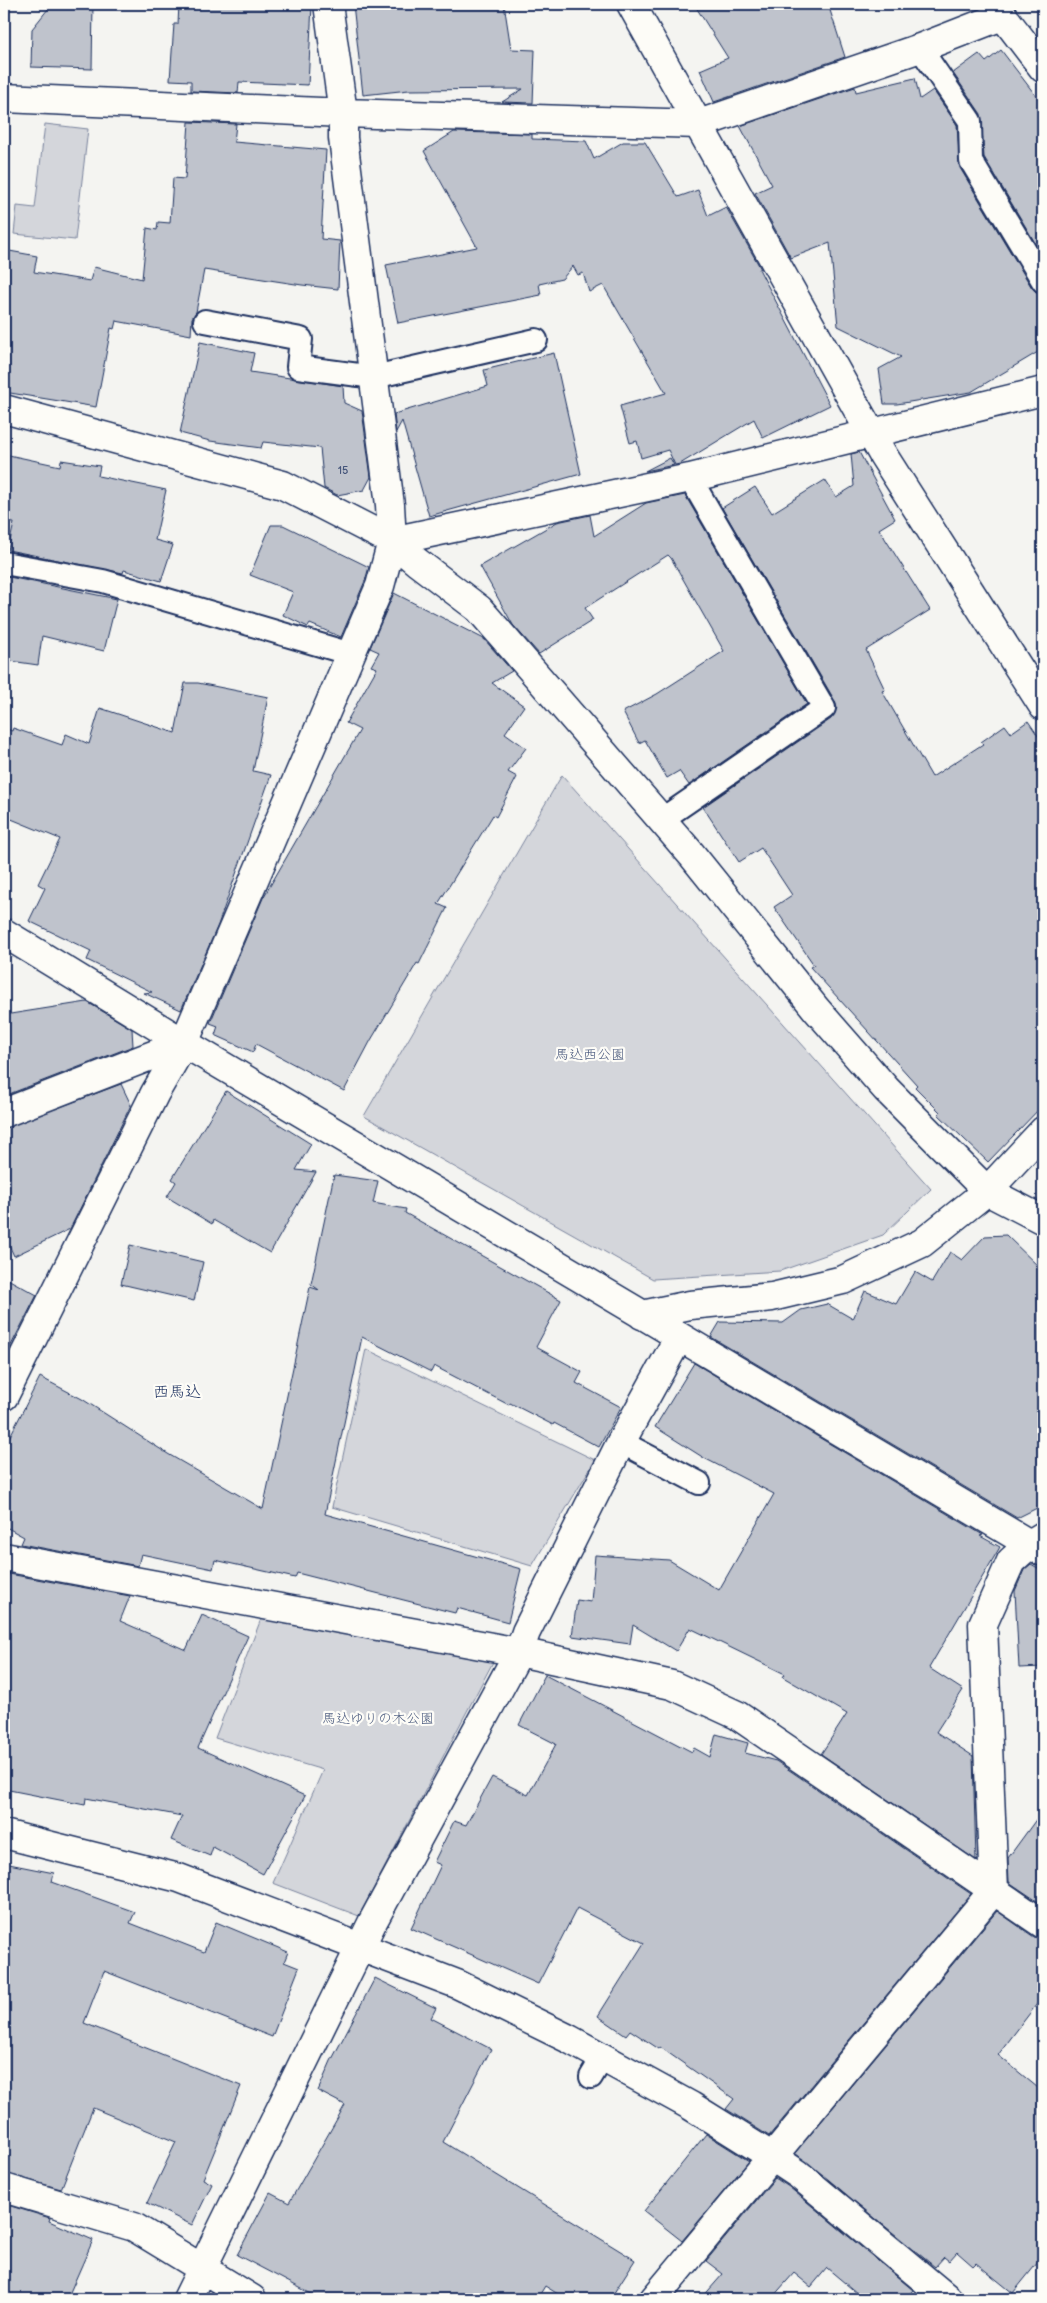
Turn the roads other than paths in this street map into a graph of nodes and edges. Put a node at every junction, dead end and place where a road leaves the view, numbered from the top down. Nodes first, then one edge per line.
1 (328, 4) edge
2 (631, 4) edge
3 (998, 10) edge
4 (920, 48) junction
5 (1043, 68) edge
6 (4, 98) edge
7 (343, 113) junction
8 (699, 124) junction
9 (1043, 281) edge
10 (205, 321) dead end
11 (536, 340) dead end
12 (374, 377) junction
13 (1043, 391) edge
14 (4, 409) edge
15 (872, 434) junction
16 (690, 478) junction
17 (392, 541) junction
18 (4, 563) edge
19 (351, 654) junction
20 (1043, 706) edge
21 (661, 820) junction
22 (4, 932) edge
23 (184, 1043) junction
24 (4, 1113) edge
25 (1043, 1131) edge
26 (987, 1191) junction
27 (1043, 1220) edge
28 (642, 1315) junction
29 (679, 1337) junction
30 (4, 1396) edge
31 (621, 1442) junction
32 (699, 1483) dead end
33 (1039, 1544) edge
34 (4, 1557) edge
35 (519, 1652) junction
36 (4, 1834) edge
37 (994, 1890) junction
38 (1043, 1924) edge
39 (360, 1946) junction
40 (772, 2156) junction
41 (4, 2188) edge
42 (202, 2268) junction
43 (188, 2299) edge
44 (252, 2299) edge
45 (654, 2299) edge
46 (948, 2299) edge

1 - 7 street
2 - 8 street
3 - 4 street
3 - 5 street
4 - 8 street
4 - 9 lane
6 - 7 street
7 - 8 street
7 - 12 street
8 - 15 street
10 - 12 lane
11 - 12 lane
12 - 17 street
13 - 15 street
14 - 17 street
15 - 16 street
15 - 20 street
16 - 17 street
16 - 21 lane
17 - 19 street
17 - 21 street
18 - 19 lane
19 - 23 street
21 - 26 street
22 - 23 street
23 - 24 street
23 - 28 street
23 - 30 street
25 - 26 street
26 - 27 street
26 - 28 street
28 - 29 street
29 - 31 street
29 - 33 street
31 - 32 lane
31 - 35 street
33 - 37 street
34 - 35 street
35 - 37 street
35 - 39 street
36 - 39 street
37 - 38 street
37 - 40 street
39 - 40 street
39 - 42 street
40 - 45 street
40 - 46 street
41 - 42 street
42 - 43 street
42 - 44 street

